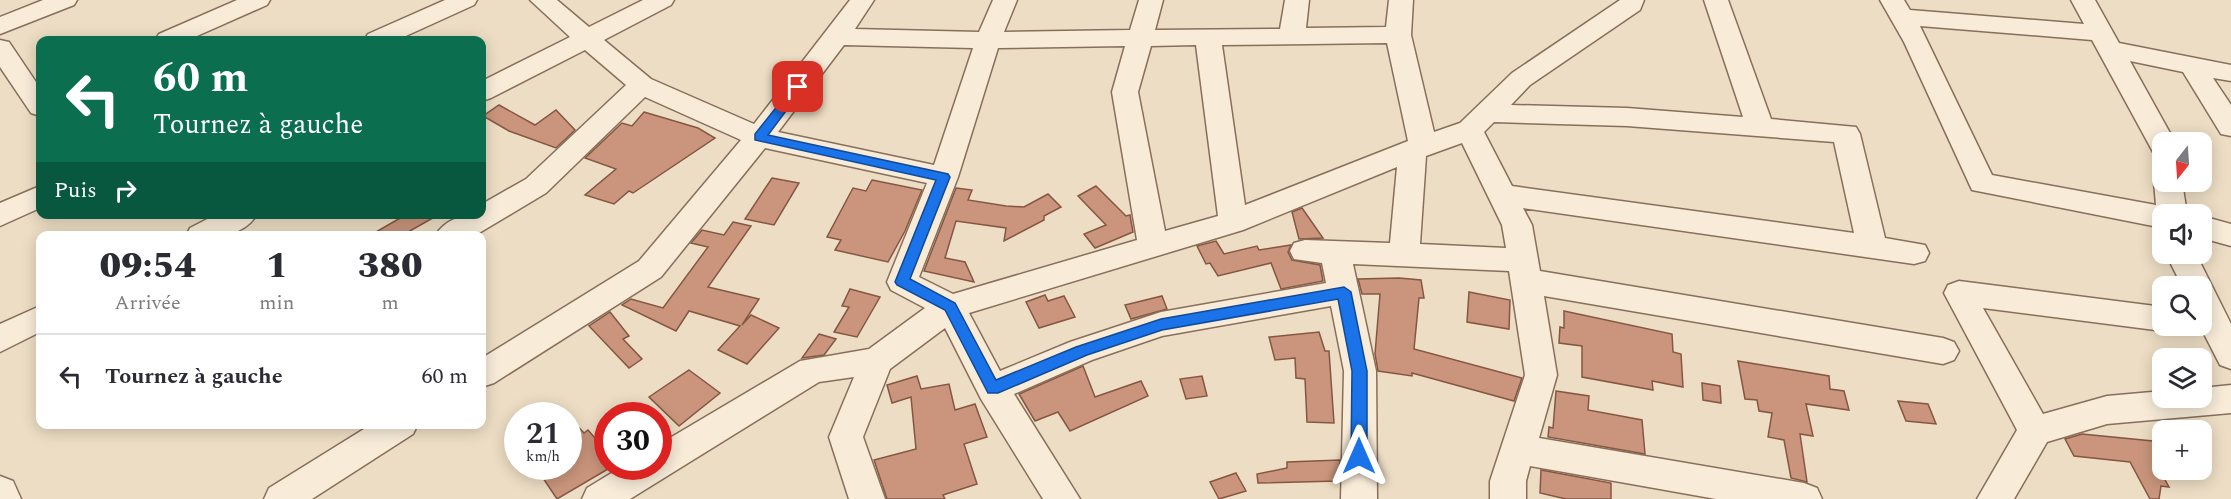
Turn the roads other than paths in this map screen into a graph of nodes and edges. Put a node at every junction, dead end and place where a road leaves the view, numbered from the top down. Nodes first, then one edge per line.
1 (65, 0) edge
2 (258, 0) edge
3 (465, 0) edge
4 (543, 0) edge
5 (662, 0) edge
6 (862, 0) edge
7 (1005, 0) edge
8 (1150, 0) edge
9 (1297, 0) edge
10 (1401, 0) edge
11 (1632, 0) edge
12 (1716, 0) edge
13 (2083, 0) edge
14 (1897, 8) edge
15 (0, 26) edge
16 (1398, 35) junction
17 (177, 36) edge
18 (386, 36) edge
19 (1292, 36) junction
20 (837, 37) junction
21 (1208, 37) junction
22 (587, 38) junction
23 (1140, 38) junction
24 (988, 40) junction
25 (2106, 41) junction
26 (0, 48) edge
27 (2192, 65) junction
28 (2231, 73) edge
29 (642, 85) junction
30 (486, 90) edge
31 (36, 98) edge
32 (1478, 122) junction
33 (1760, 127) junction
34 (2231, 127) edge
35 (2156, 132) edge
36 (759, 137) junction
37 (1418, 148) junction
38 (944, 177) junction
39 (1503, 195) junction
40 (36, 198) edge
41 (0, 214) edge
42 (486, 215) edge
43 (2152, 215) edge
44 (233, 219) edge
45 (479, 219) edge
46 (1233, 222) junction
47 (2212, 230) edge
48 (211, 231) edge
49 (459, 231) edge
50 (2231, 235) edge
51 (1153, 245) junction
52 (1872, 247) junction
53 (1914, 253) dead end
54 (1404, 255) junction
55 (1525, 270) junction
56 (1344, 292) junction
57 (950, 307) junction
58 (2152, 318) edge
59 (36, 320) edge
60 (2212, 328) edge
61 (0, 339) edge
62 (1942, 351) dead end
63 (2231, 356) edge
64 (877, 361) junction
65 (486, 372) edge
66 (993, 388) junction
67 (2231, 399) edge
68 (393, 429) edge
69 (2035, 431) junction
70 (1519, 449) junction
71 (672, 455) edge
72 (631, 480) edge
73 (0, 492) edge
74 (3, 499) edge
75 (282, 499) edge
76 (600, 499) edge
77 (867, 499) edge
78 (1062, 499) edge
79 (1359, 499) edge
80 (1508, 499) edge
81 (1804, 499) edge
82 (1995, 499) edge

1 - 15 street
2 - 17 street
3 - 18 street
4 - 22 street
5 - 22 street
6 - 20 street
7 - 24 street
8 - 23 street
9 - 19 street
10 - 16 street
11 - 32 street
12 - 33 street
13 - 25 street
14 - 25 street
14 - 43 street
16 - 19 street
16 - 37 street
19 - 21 street
20 - 24 street
20 - 36 street
21 - 23 street
21 - 46 street
22 - 29 street
22 - 30 street
23 - 24 street
23 - 51 street
24 - 38 street
25 - 27 street
25 - 35 street
26 - 31 street
27 - 28 street
27 - 34 street
29 - 36 street
29 - 42 street
32 - 33 street
32 - 37 street
32 - 39 street
33 - 52 street
36 - 38 street
36 - 65 street
37 - 46 street
37 - 54 street
38 - 57 street
39 - 52 street
39 - 55 street
40 - 41 street
44 - 48 street
45 - 49 street
46 - 51 street
47 - 50 street
51 - 57 street
52 - 53 street
54 - 55 street
54 - 56 street
55 - 62 street
55 - 70 street
56 - 66 street
56 - 79 street
57 - 64 street
57 - 66 street
58 - 69 street
59 - 61 street
60 - 63 street
64 - 71 street
64 - 77 street
66 - 78 street
67 - 69 street
68 - 75 street
69 - 82 street
70 - 80 street
70 - 81 street
72 - 76 street
73 - 74 street

